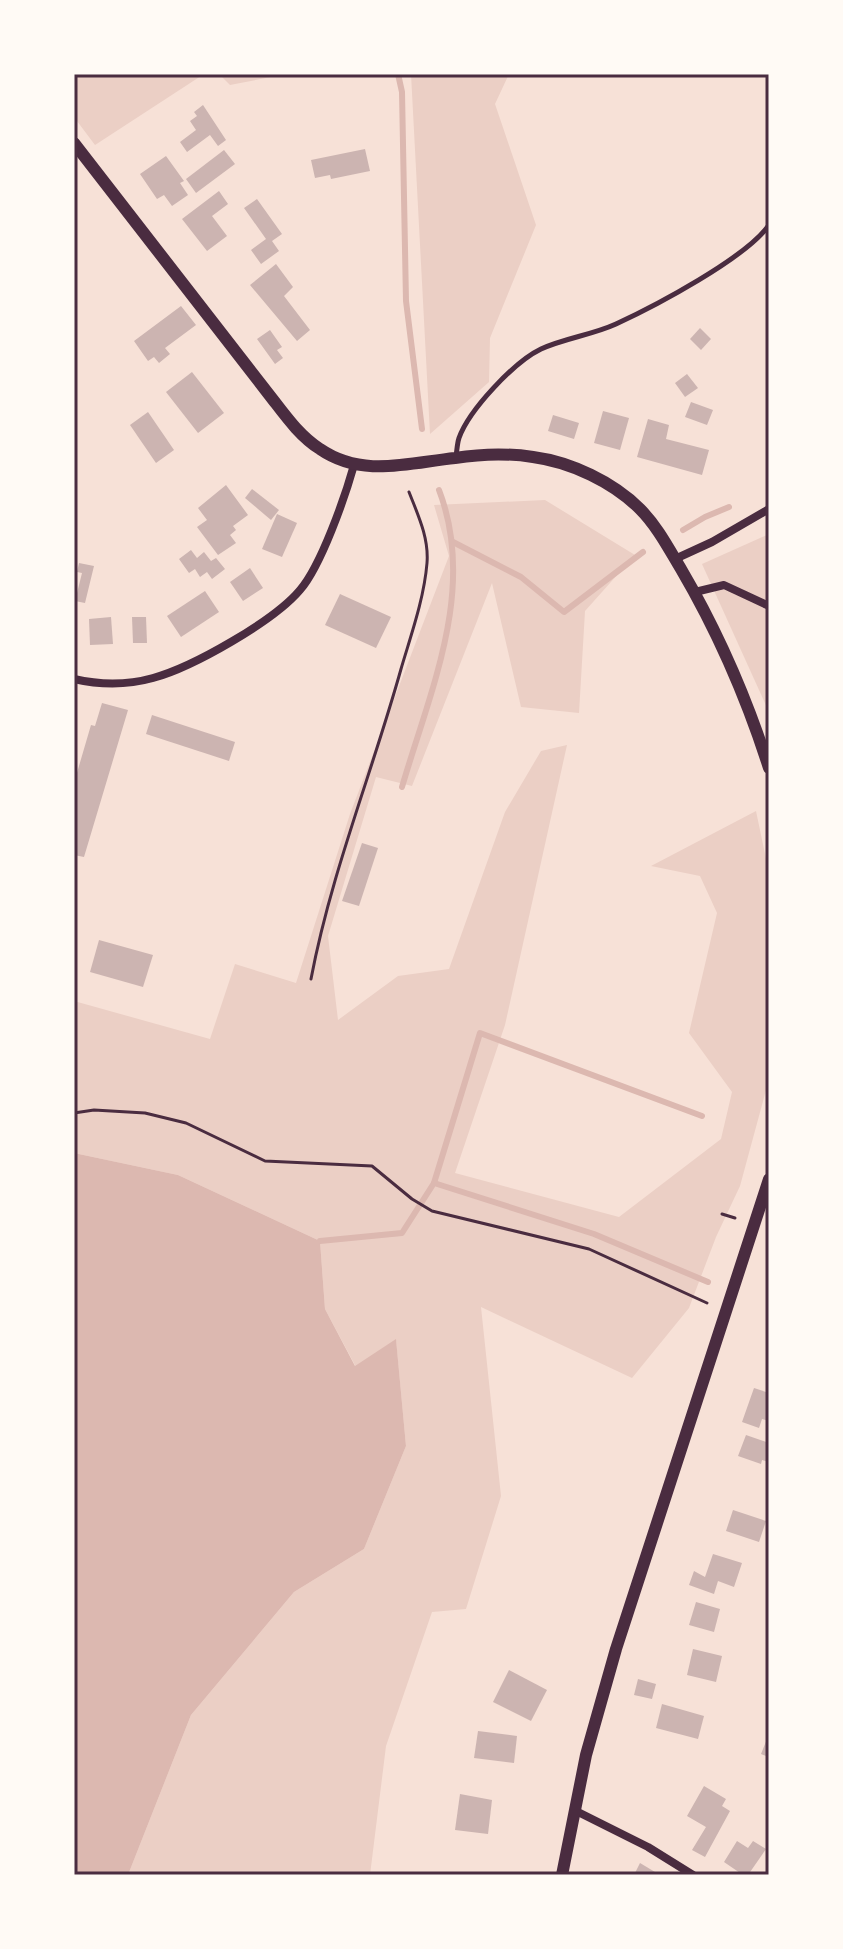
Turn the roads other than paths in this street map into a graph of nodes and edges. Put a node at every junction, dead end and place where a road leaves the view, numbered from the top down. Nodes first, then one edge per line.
1 (74, 143) edge
2 (769, 225) edge
3 (761, 236) junction
4 (769, 237) edge
5 (456, 457) junction
6 (354, 465) junction
7 (769, 509) edge
8 (675, 559) junction
9 (695, 592) junction
10 (769, 606) edge
11 (74, 679) edge
12 (769, 768) edge
13 (769, 1179) edge
14 (574, 1810) junction
15 (562, 1875) edge
16 (693, 1875) edge

1 - 6 main road
2 - 3 lane
3 - 4 lane
3 - 5 lane
5 - 6 main road
5 - 8 main road
6 - 11 street
7 - 8 street
8 - 9 main road
9 - 10 street
9 - 12 main road
13 - 14 main road
14 - 15 main road
14 - 16 street

